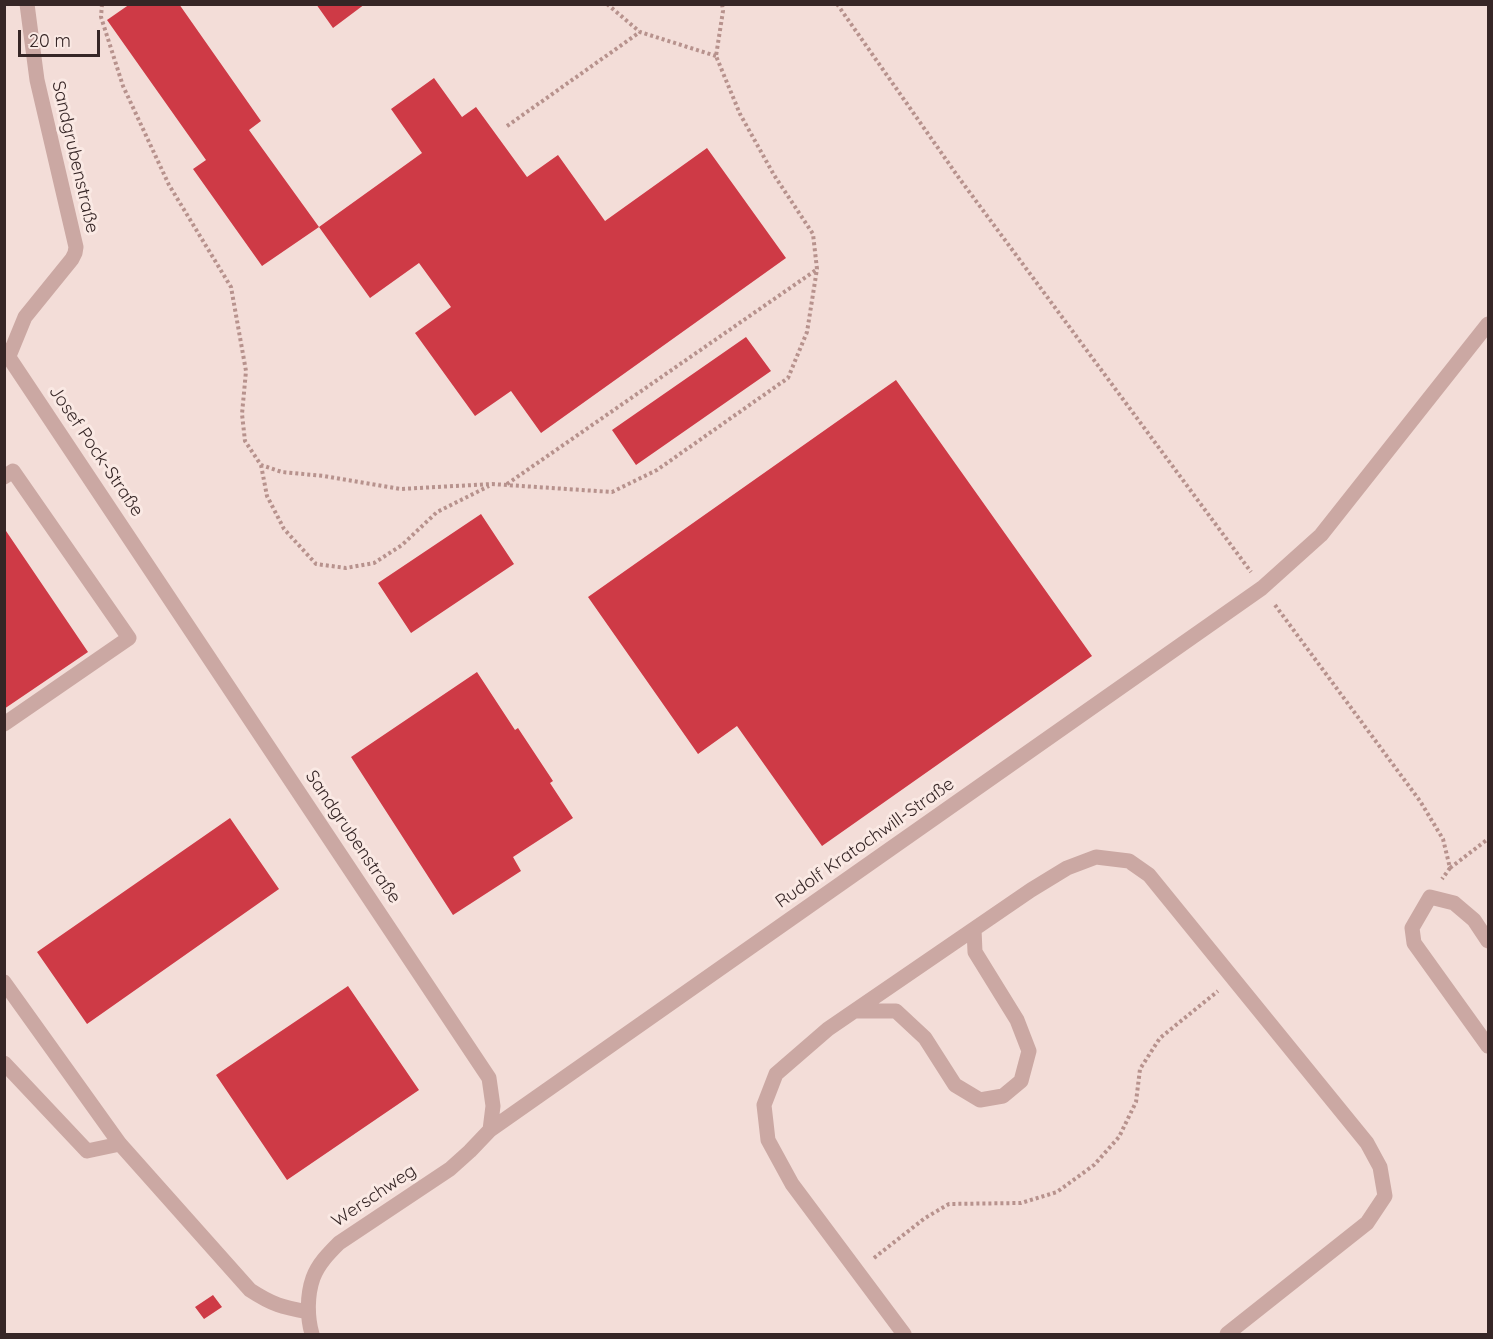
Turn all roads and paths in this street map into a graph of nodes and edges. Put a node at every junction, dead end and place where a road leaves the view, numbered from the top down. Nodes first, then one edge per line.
1 (27, 4) edge
2 (102, 4) edge
3 (607, 4) edge
4 (722, 4) edge
5 (837, 4) edge
6 (640, 32) junction
7 (716, 57) junction
8 (507, 126) dead end
9 (817, 269) junction
10 (1488, 324) edge
11 (7, 353) edge
12 (261, 465) junction
13 (4, 477) edge
14 (492, 484) junction
15 (505, 485) junction
16 (155, 575) joint
17 (1262, 588) junction
18 (4, 724) edge
19 (1488, 839) edge
20 (1450, 868) junction
21 (1430, 897) junction
22 (975, 929) junction
23 (1488, 941) edge
24 (1233, 979) junction
25 (4, 982) edge
26 (855, 1011) junction
27 (1488, 1046) edge
28 (4, 1063) edge
29 (490, 1130) junction
30 (120, 1144) junction
31 (857, 1272) junction
32 (308, 1312) junction
33 (312, 1335) edge
34 (904, 1335) edge
35 (1227, 1335) edge

1 - 11 street, Sandgrubenstraße
2 - 12 path
3 - 6 path
4 - 7 path
5 - 17 path
6 - 7 path
6 - 8 path
7 - 9 path
9 - 15 path
9 - 15 path
10 - 17 street, Rudolf Kratochwill-Straße
11 - 16 street, Josef Pock-Straße
12 - 14 path
12 - 14 path
13 - 18 street
14 - 15 path
16 - 29 street, Sandgrubenstraße
17 - 20 path
17 - 29 street, Rudolf Kratochwill-Straße
19 - 20 path
20 - 21 path
21 - 23 street
21 - 27 street
22 - 24 street
22 - 26 street
22 - 26 street
24 - 31 path
24 - 35 street
25 - 30 street
26 - 31 street
28 - 30 street
29 - 32 street, Werschweg
30 - 32 street
31 - 34 street
32 - 33 street, Werschweg

